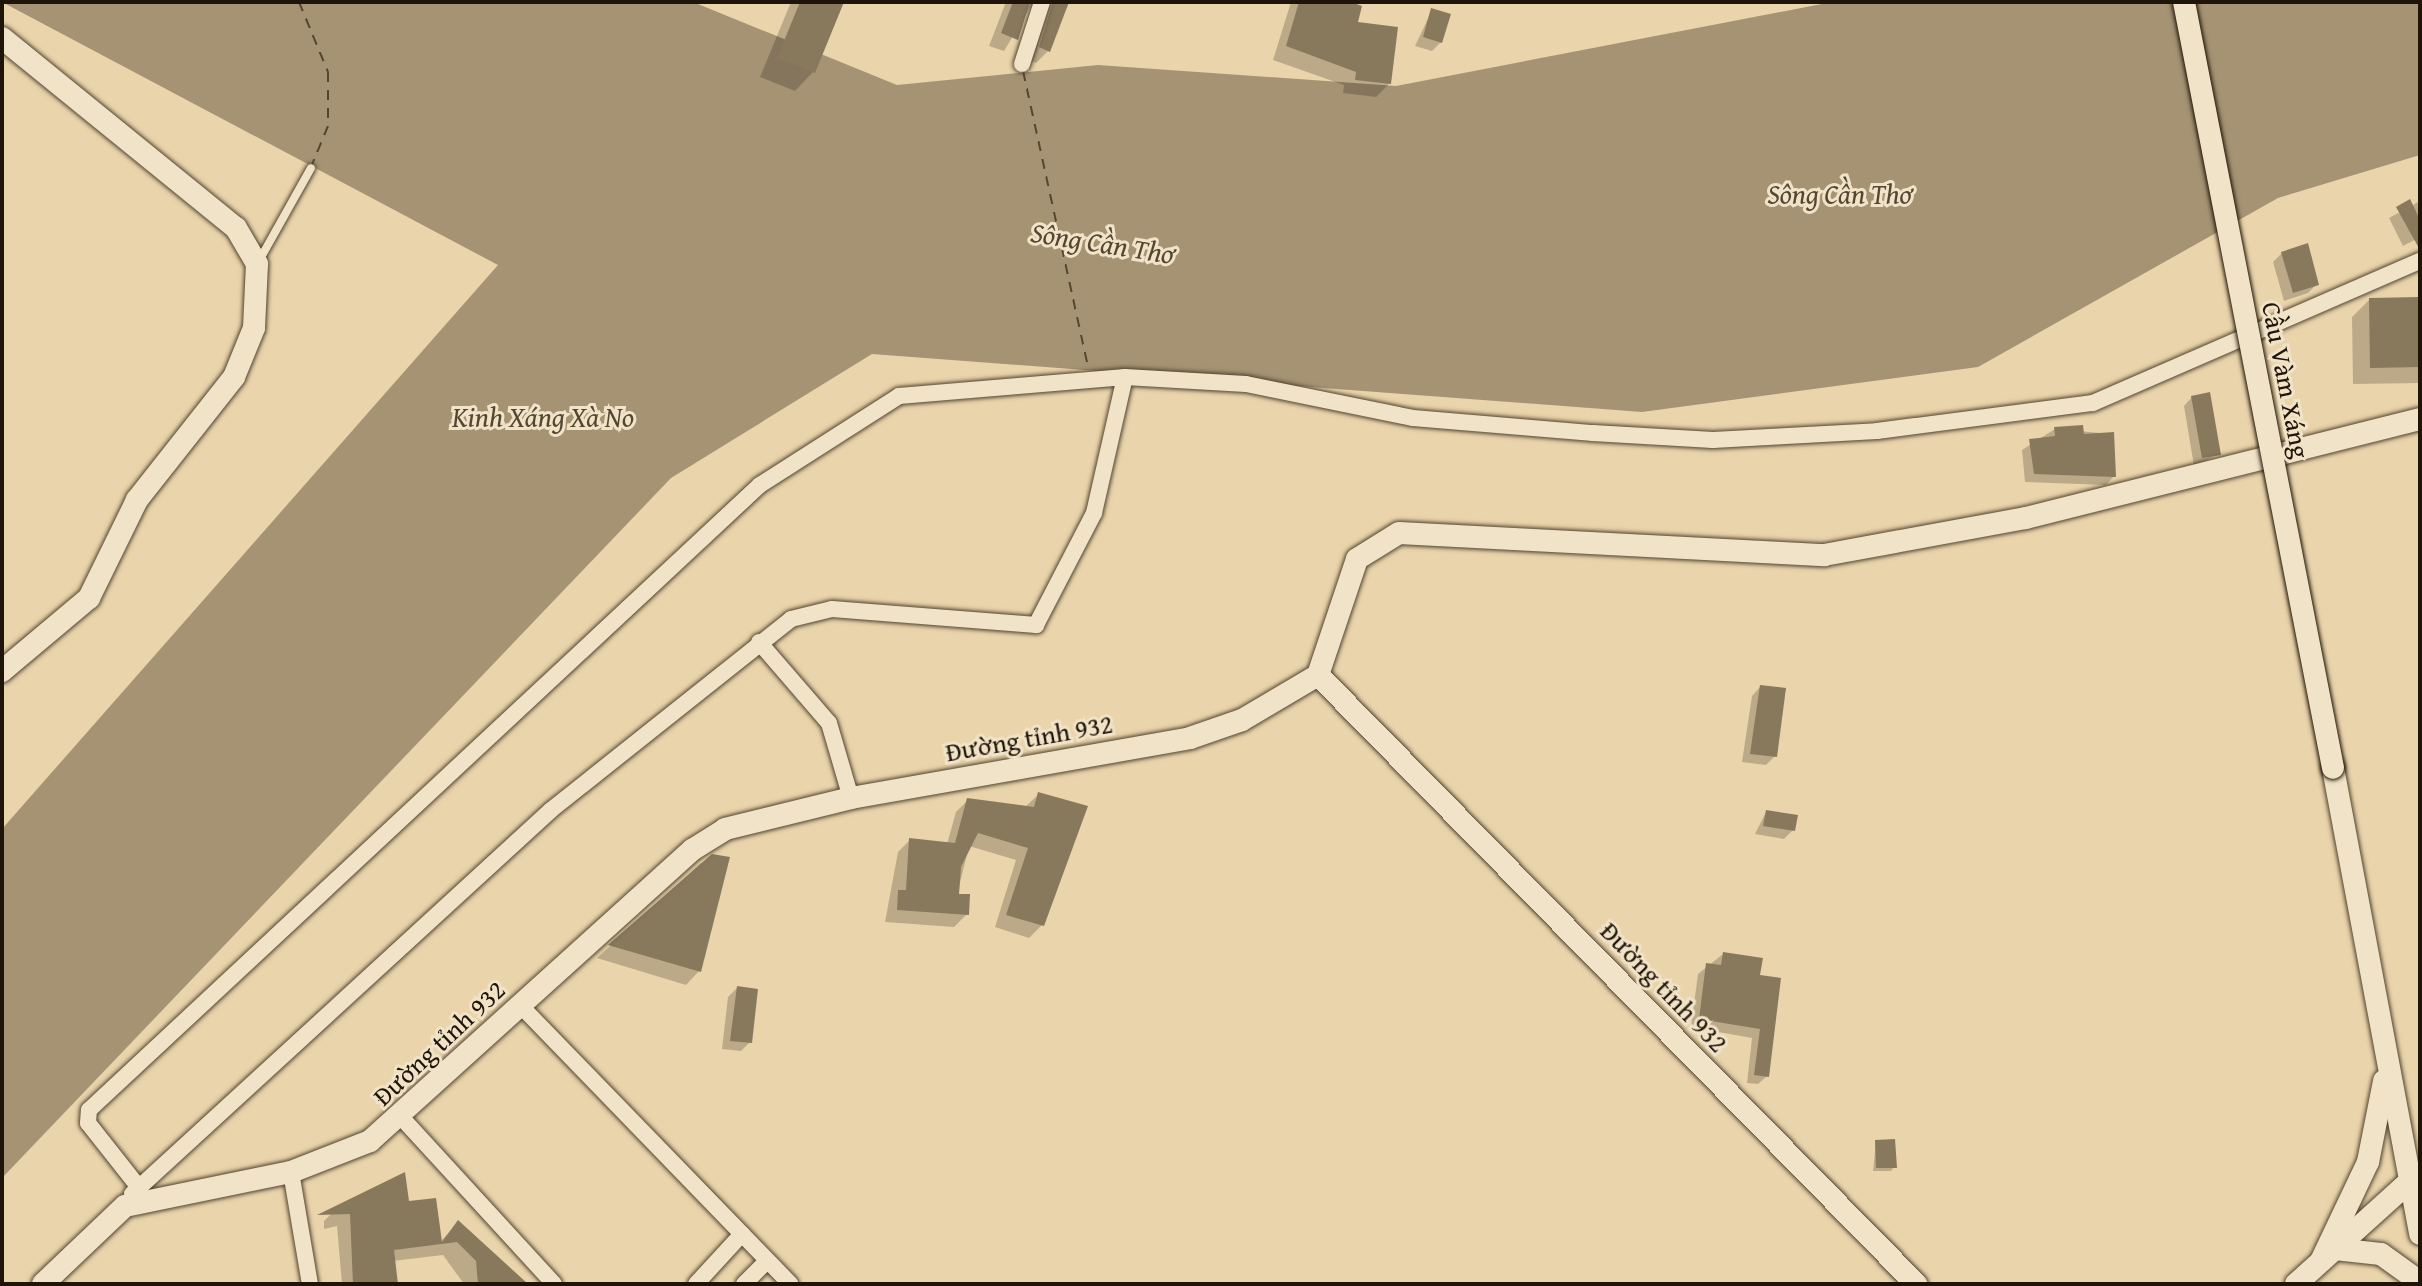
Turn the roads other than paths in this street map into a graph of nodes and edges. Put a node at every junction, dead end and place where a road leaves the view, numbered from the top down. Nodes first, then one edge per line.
1 (1042, 2) edge
2 (2184, 2) edge
3 (2, 38) edge
4 (1022, 64) dead end
5 (311, 168) dead end
6 (2420, 261) edge
7 (257, 264) junction
8 (1125, 377) junction
9 (2420, 419) edge
10 (759, 642) junction
11 (2, 671) edge
12 (1318, 675) junction
13 (851, 798) junction
14 (521, 1006) junction
15 (2385, 1048) junction
16 (402, 1118) junction
17 (291, 1172) junction
18 (2410, 1181) junction
19 (137, 1185) junction
20 (125, 1206) junction
21 (742, 1234) junction
22 (2420, 1234) edge
23 (2328, 1255) junction
24 (767, 1261) junction
25 (2420, 1282) edge
26 (43, 1284) edge
27 (310, 1284) edge
28 (554, 1284) edge
29 (696, 1284) edge
30 (744, 1284) edge
31 (790, 1284) edge
32 (1916, 1284) edge
33 (2296, 1284) edge

1 - 4 street
2 - 15 main road, Cầu Vàm Xáng, bridge
3 - 7 main road
5 - 7 lane
6 - 8 street
7 - 11 main road
8 - 10 street
8 - 19 street
9 - 12 main road
10 - 13 street
10 - 19 street
12 - 13 main road, Đường tỉnh 932
12 - 32 main road, Đường tỉnh 932
13 - 14 main road, Đường tỉnh 932
14 - 16 main road, Đường tỉnh 932
14 - 21 street
15 - 18 main road, Cầu Vàm Xáng
15 - 23 main road
16 - 17 main road, Đường tỉnh 932
16 - 28 street
17 - 20 main road, Đường tỉnh 932
17 - 27 street
18 - 22 main road, Cầu Vàm Xáng
18 - 23 main road
19 - 20 street
20 - 26 main road
21 - 24 street
21 - 29 street
23 - 25 main road
23 - 33 main road
24 - 30 street
24 - 31 street

